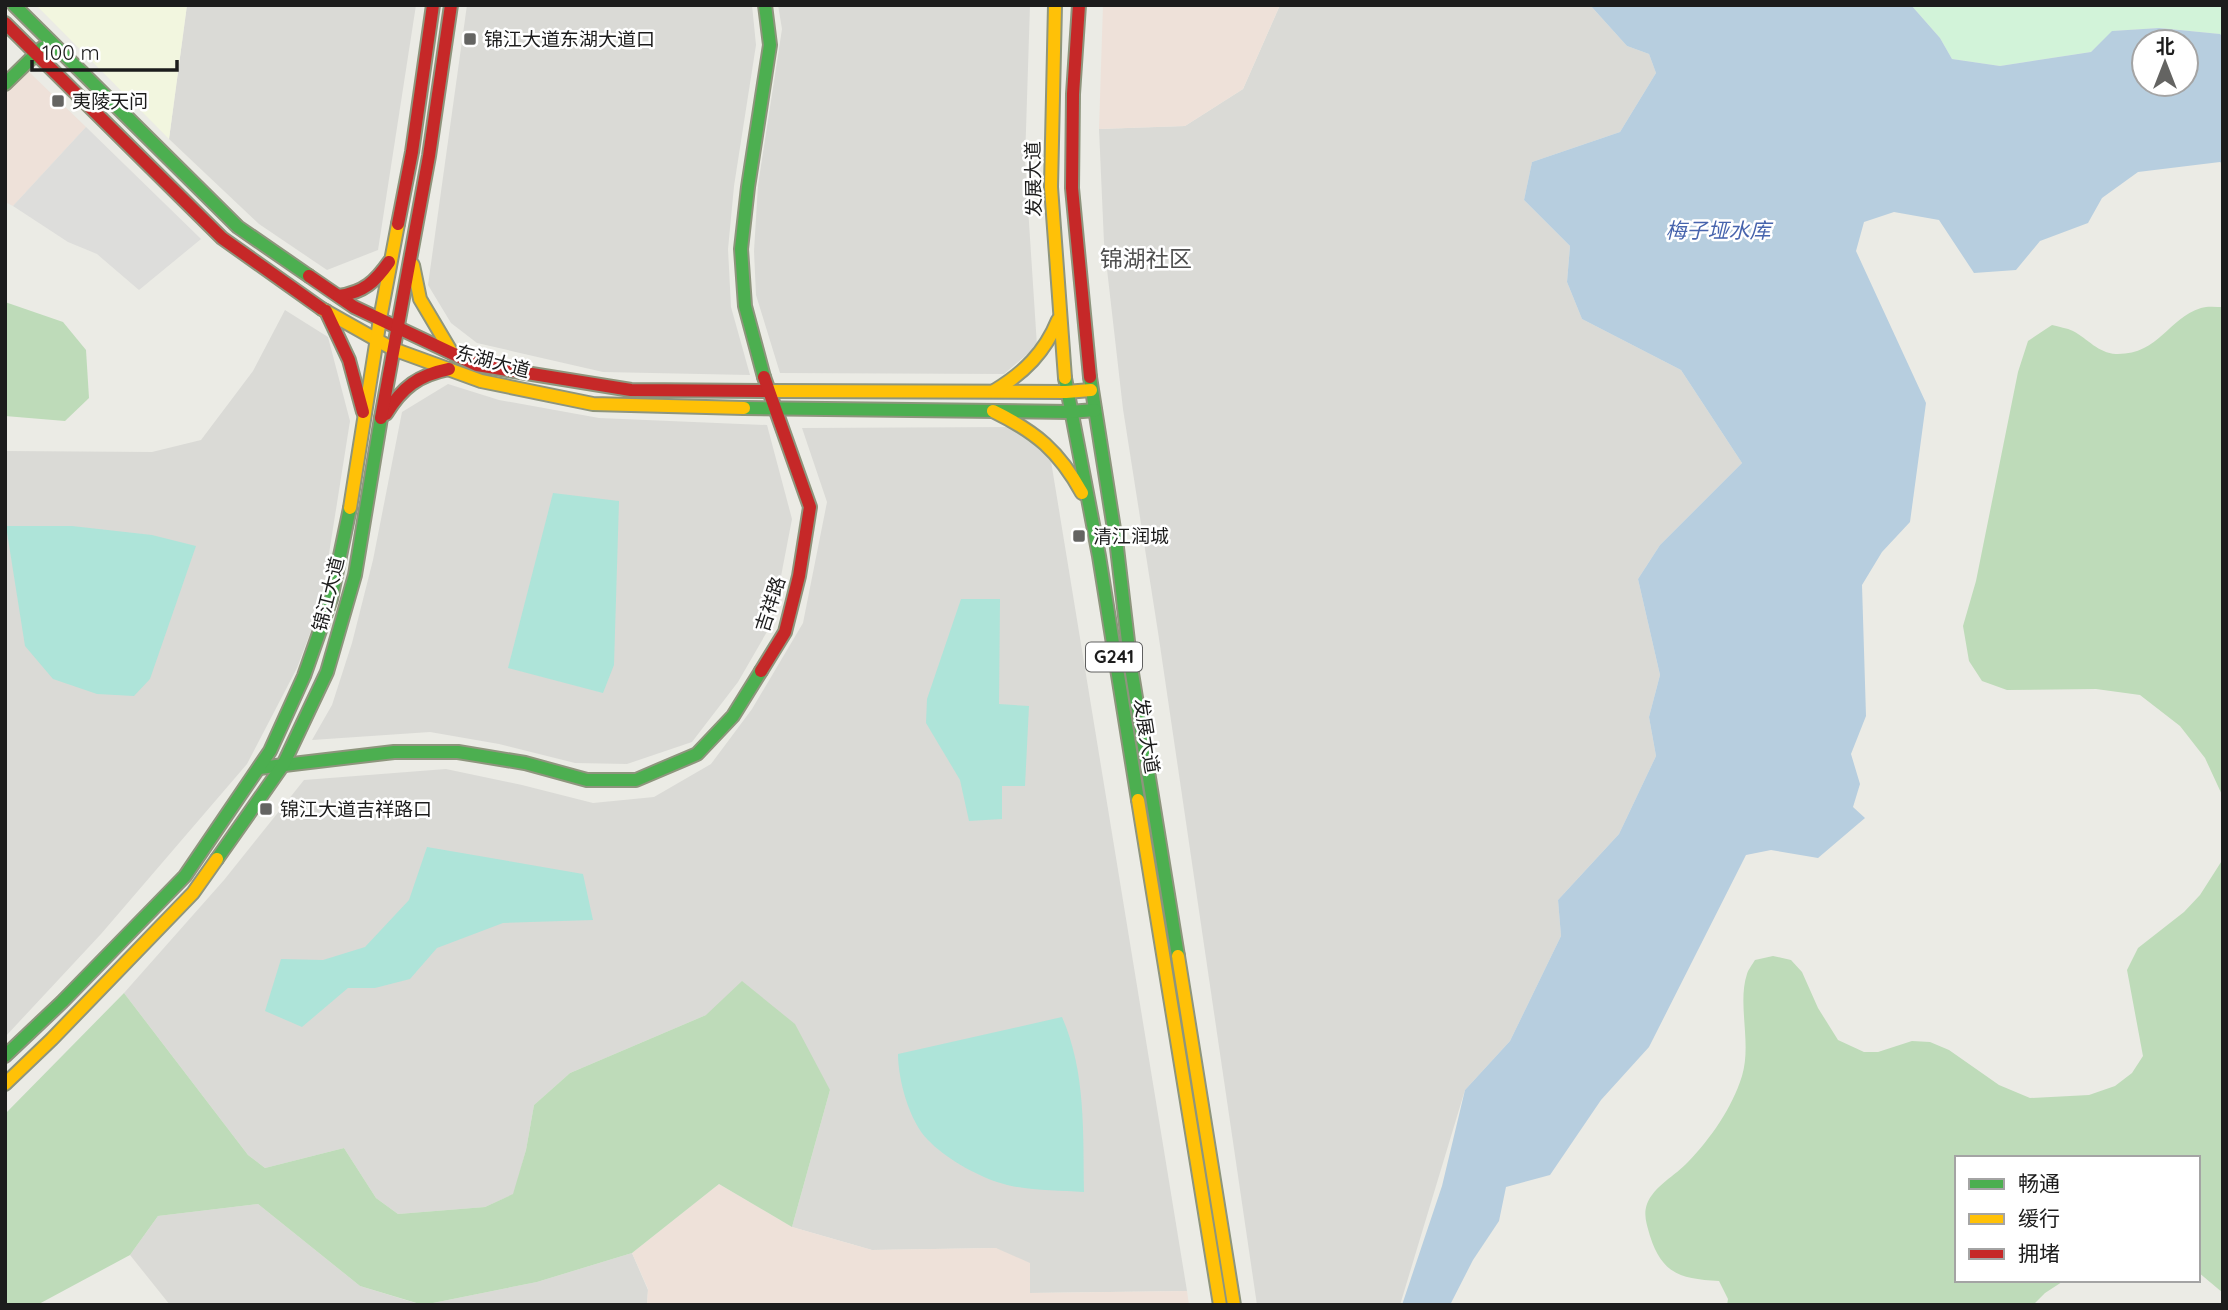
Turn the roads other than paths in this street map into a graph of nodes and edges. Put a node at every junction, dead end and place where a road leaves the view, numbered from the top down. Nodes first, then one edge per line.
1 (14, 5) edge
2 (433, 5) edge
3 (451, 5) edge
4 (765, 5) edge
5 (1055, 5) edge
6 (1079, 5) edge
7 (5, 23) edge
8 (49, 40) junction
9 (36, 53) junction
10 (5, 84) edge
11 (412, 255) junction
12 (393, 256) junction
13 (339, 296) junction
14 (326, 311) junction
15 (1059, 316) junction
16 (380, 319) junction
17 (398, 327) junction
18 (377, 340) junction
19 (393, 349) junction
20 (452, 353) junction
21 (449, 369) junction
22 (769, 390) junction
23 (1091, 390) junction
24 (994, 391) junction
25 (1066, 392) junction
26 (776, 408) junction
27 (1095, 410) junction
28 (993, 411) junction
29 (1070, 412) junction
30 (365, 418) junction
31 (380, 423) junction
32 (1088, 505) junction
33 (283, 765) junction
34 (259, 768) junction
35 (5, 1056) edge
36 (5, 1084) edge
37 (1220, 1305) edge
38 (1234, 1305) edge

1 - 8 main road, 东湖大道
2 - 12 main road, 锦江大道
3 - 11 main road, 锦江大道
4 - 22 main road, 吉祥路
5 - 15 main road, 发展大道 / G241
6 - 23 main road, 发展大道 / G241
7 - 9 main road, 东湖大道
8 - 9 main road
8 - 13 main road, 东湖大道
9 - 10 main road
9 - 14 main road, 东湖大道
11 - 17 main road, 锦江大道
11 - 20 main road
12 - 13 main road
12 - 16 main road, 锦江大道
13 - 16 main road, 东湖大道
14 - 18 main road, 东湖大道
14 - 30 main road
15 - 24 main road
15 - 25 main road, 发展大道 / G241
16 - 17 main road, 东湖大道
16 - 18 main road, 锦江大道
17 - 19 main road, 锦江大道
17 - 20 main road, 东湖大道
18 - 19 main road, 东湖大道
18 - 30 main road, 锦江大道
19 - 21 main road, 东湖大道
19 - 31 main road, 锦江大道
20 - 22 main road, 东湖大道
21 - 26 main road, 东湖大道
21 - 31 main road
22 - 24 main road, 东湖大道
22 - 26 main road, 吉祥路
23 - 25 main road, 东湖大道
23 - 27 main road, 发展大道 / G241
24 - 25 main road, 东湖大道
25 - 29 main road, 发展大道 / G241
26 - 28 main road, 东湖大道
26 - 33 main road, 吉祥路
27 - 29 main road, 东湖大道
27 - 38 main road, 发展大道 / G241
28 - 29 main road, 东湖大道
28 - 32 main road
29 - 32 main road, 发展大道 / G241
30 - 34 main road, 锦江大道
31 - 33 main road, 锦江大道
32 - 37 main road, 发展大道 / G241
33 - 34 main road, 吉祥路
33 - 36 main road, 锦江大道
34 - 35 main road, 锦江大道

